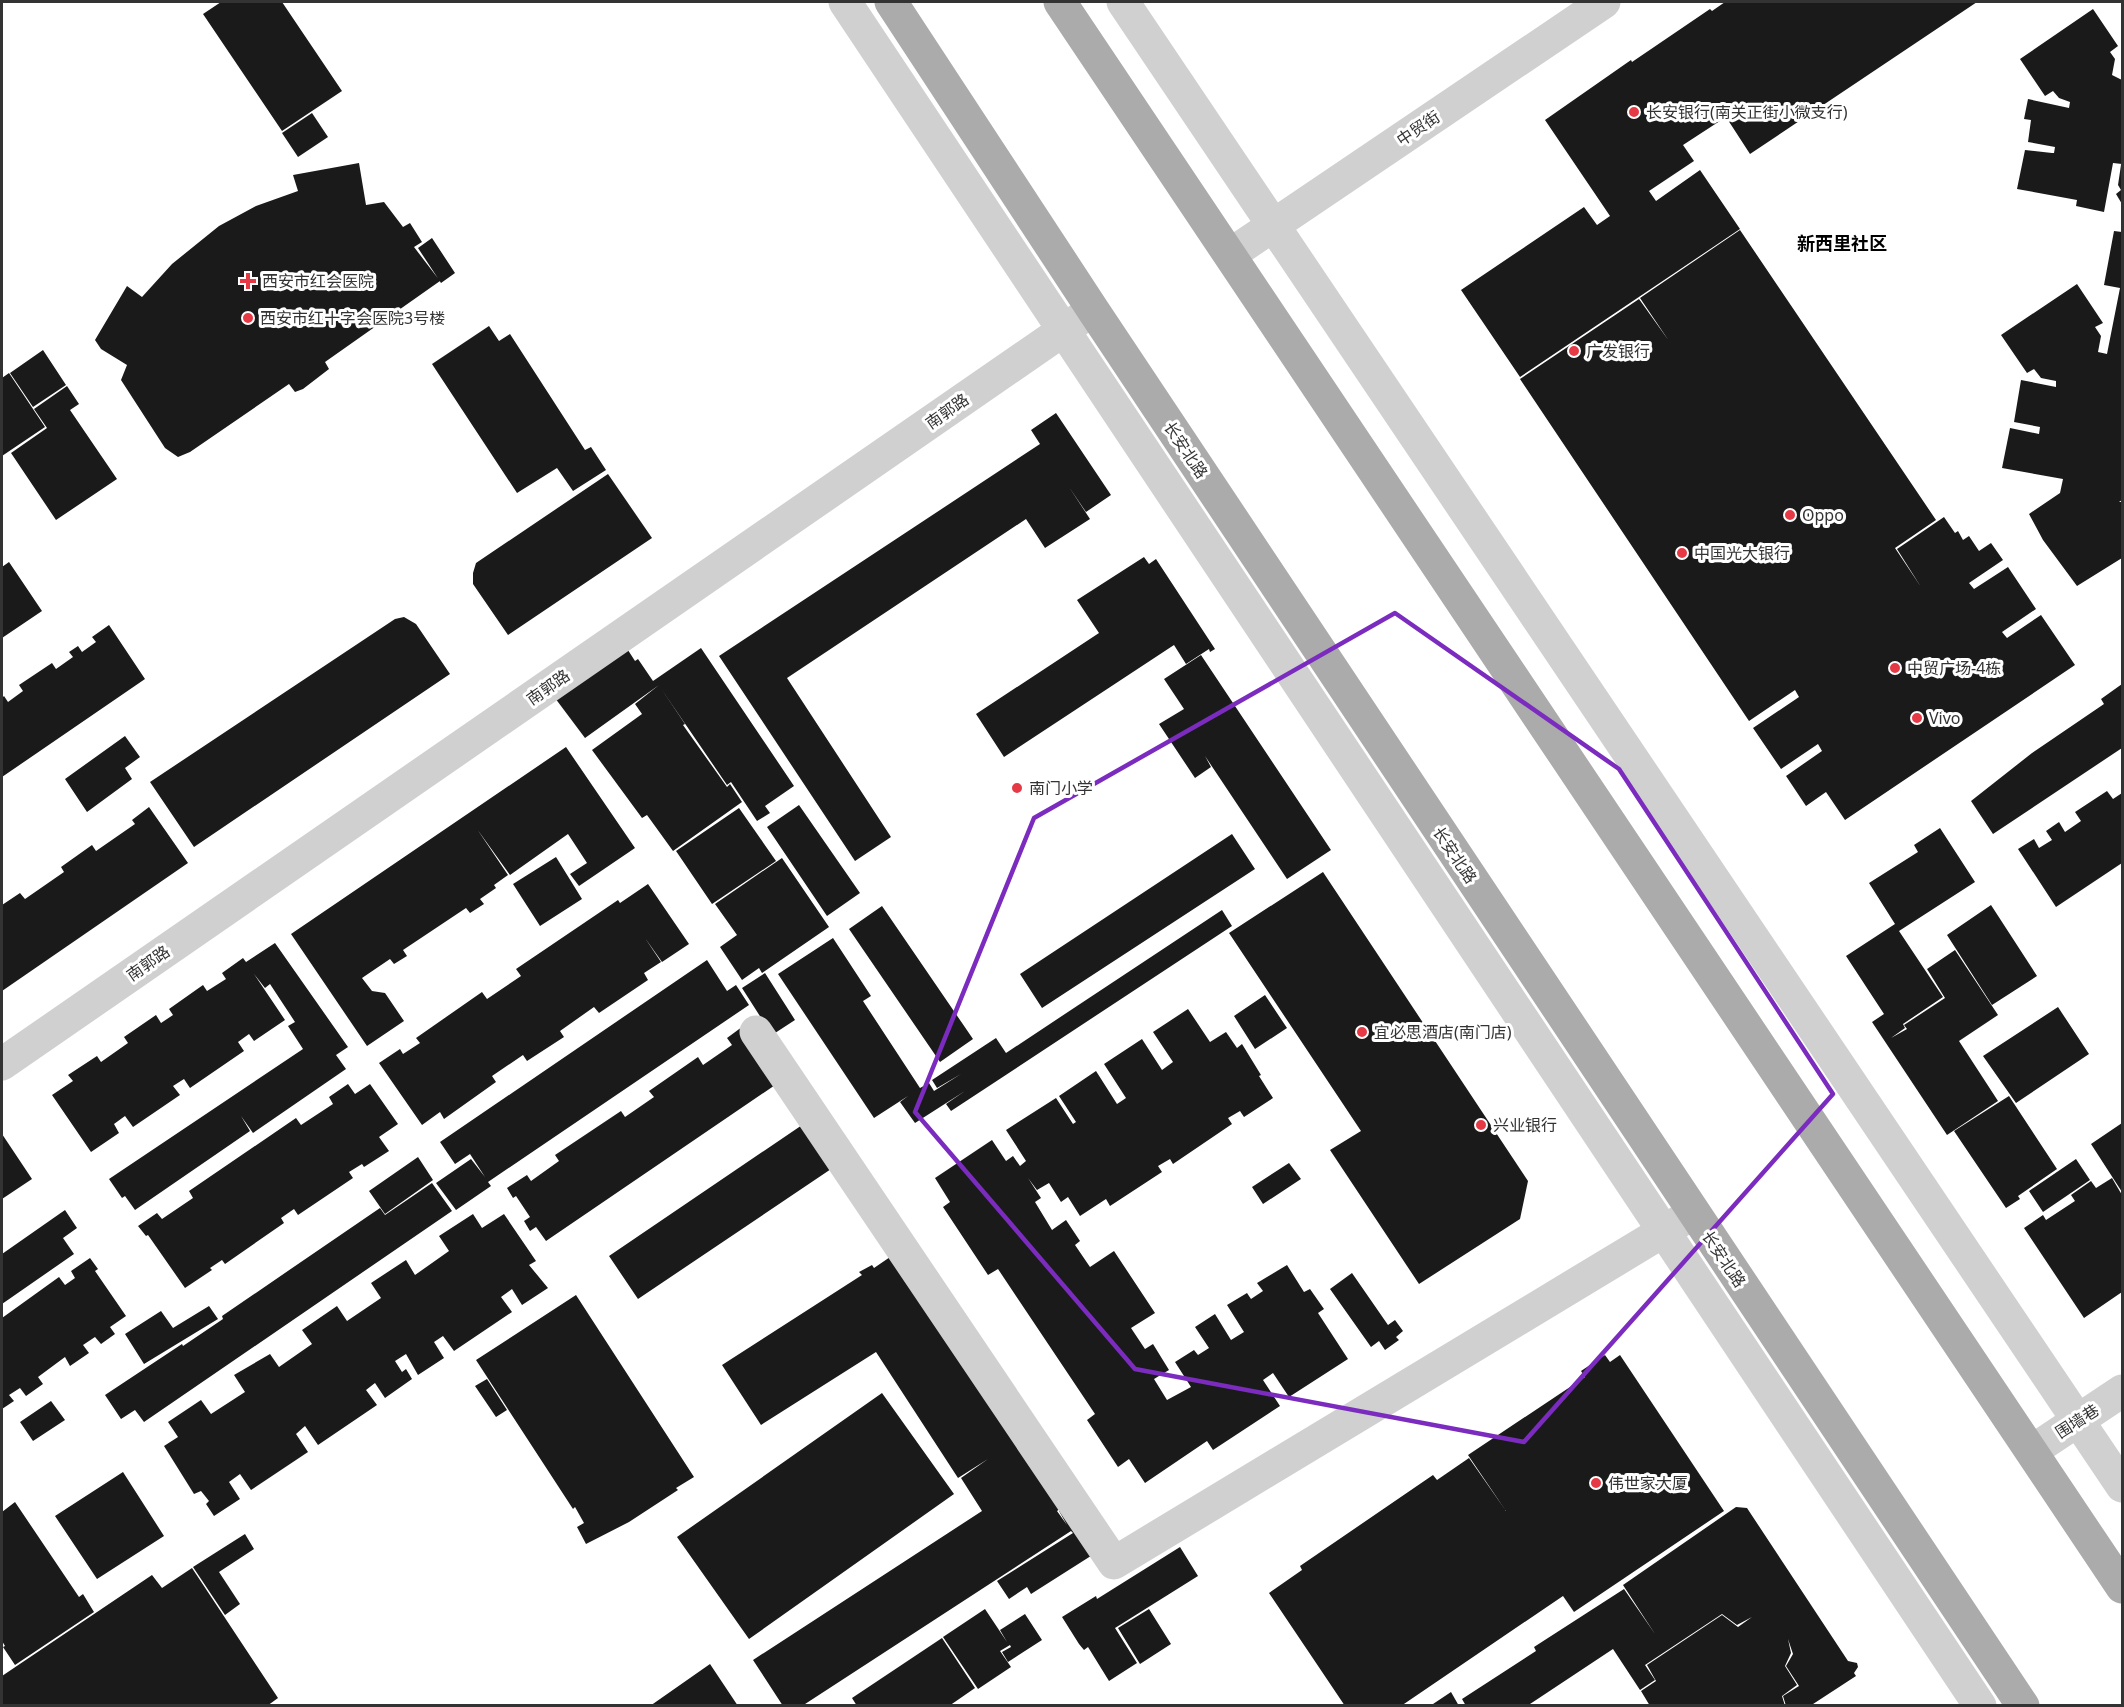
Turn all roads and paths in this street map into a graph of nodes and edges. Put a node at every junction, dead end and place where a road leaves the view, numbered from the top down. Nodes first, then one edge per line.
1 (845, 2) edge
2 (891, 2) edge
3 (1060, 2) edge
4 (1123, 2) edge
5 (1604, 2) edge
6 (1273, 226) junction
7 (1231, 254) junction
8 (1093, 310) junction
9 (1064, 330) junction
10 (756, 1032) dead end
11 (2, 1064) edge
12 (1694, 1213) junction
13 (1664, 1231) junction
14 (2122, 1391) edge
15 (2078, 1420) junction
16 (2032, 1451) junction
17 (2122, 1486) edge
18 (2122, 1587) edge
19 (2003, 1676) junction
20 (1972, 1702) edge
21 (2023, 1706) edge

1 - 9 street
2 - 8 main road, 长安北路
3 - 7 main road
4 - 6 street
5 - 6 street, 中贸街
6 - 7 street, 中贸街
6 - 15 street
7 - 16 main road
8 - 9 street, 南郭路
8 - 12 main road, 长安北路
9 - 11 street, 南郭路
9 - 13 street
10 - 13 street
12 - 13 street
12 - 19 main road, 长安北路
13 - 20 street
14 - 15 street, 围墙巷
15 - 16 street, 围墙巷
15 - 17 street
16 - 18 main road
19 - 20 street
19 - 21 main road, 长安北路

